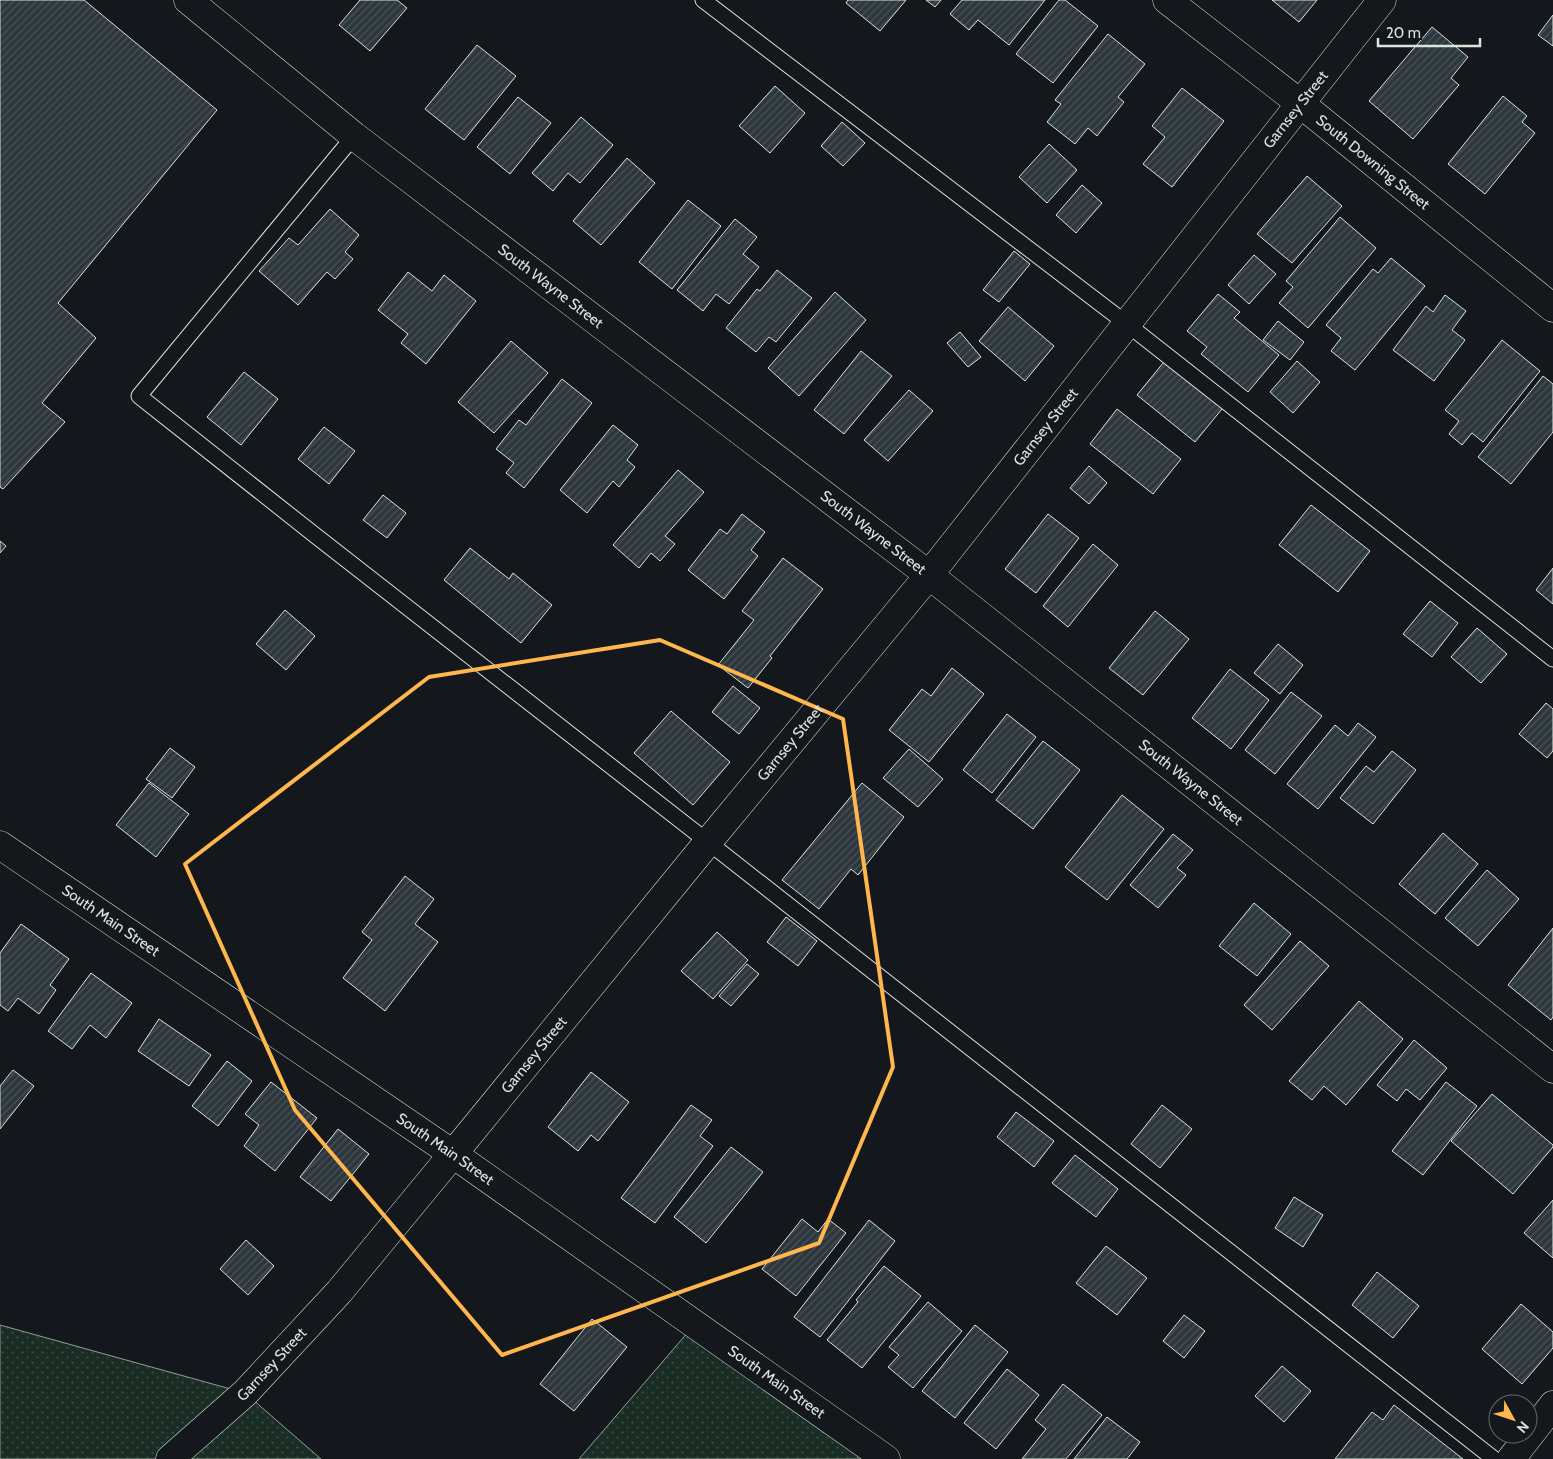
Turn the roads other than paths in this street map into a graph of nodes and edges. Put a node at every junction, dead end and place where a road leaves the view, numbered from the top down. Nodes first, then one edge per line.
1 (188, 0) edge
2 (703, 0) edge
3 (1167, 0) edge
4 (1382, 0) edge
5 (1301, 104) junction
6 (354, 136) junction
7 (1553, 308) edge
8 (1127, 324) junction
9 (929, 575) junction
10 (1553, 659) edge
11 (708, 842) junction
12 (0, 845) edge
13 (1553, 1069) edge
14 (453, 1154) junction
15 (1553, 1406) edge
16 (170, 1459) edge
17 (886, 1459) edge
18 (1494, 1459) edge
19 (1511, 1459) edge

1 - 6 street, South Wayne Street
2 - 8 lane
3 - 5 street, South Downing Street
4 - 5 street, Garnsey Street
5 - 7 street, South Downing Street
5 - 8 street, Garnsey Street
6 - 9 street, South Wayne Street
6 - 11 lane
8 - 9 street, Garnsey Street
8 - 10 lane
9 - 11 street, Garnsey Street
9 - 13 street, South Wayne Street
11 - 14 street, Garnsey Street
11 - 18 lane
12 - 14 street, South Main Street
14 - 16 street, Garnsey Street
14 - 17 street, South Main Street
15 - 19 street

